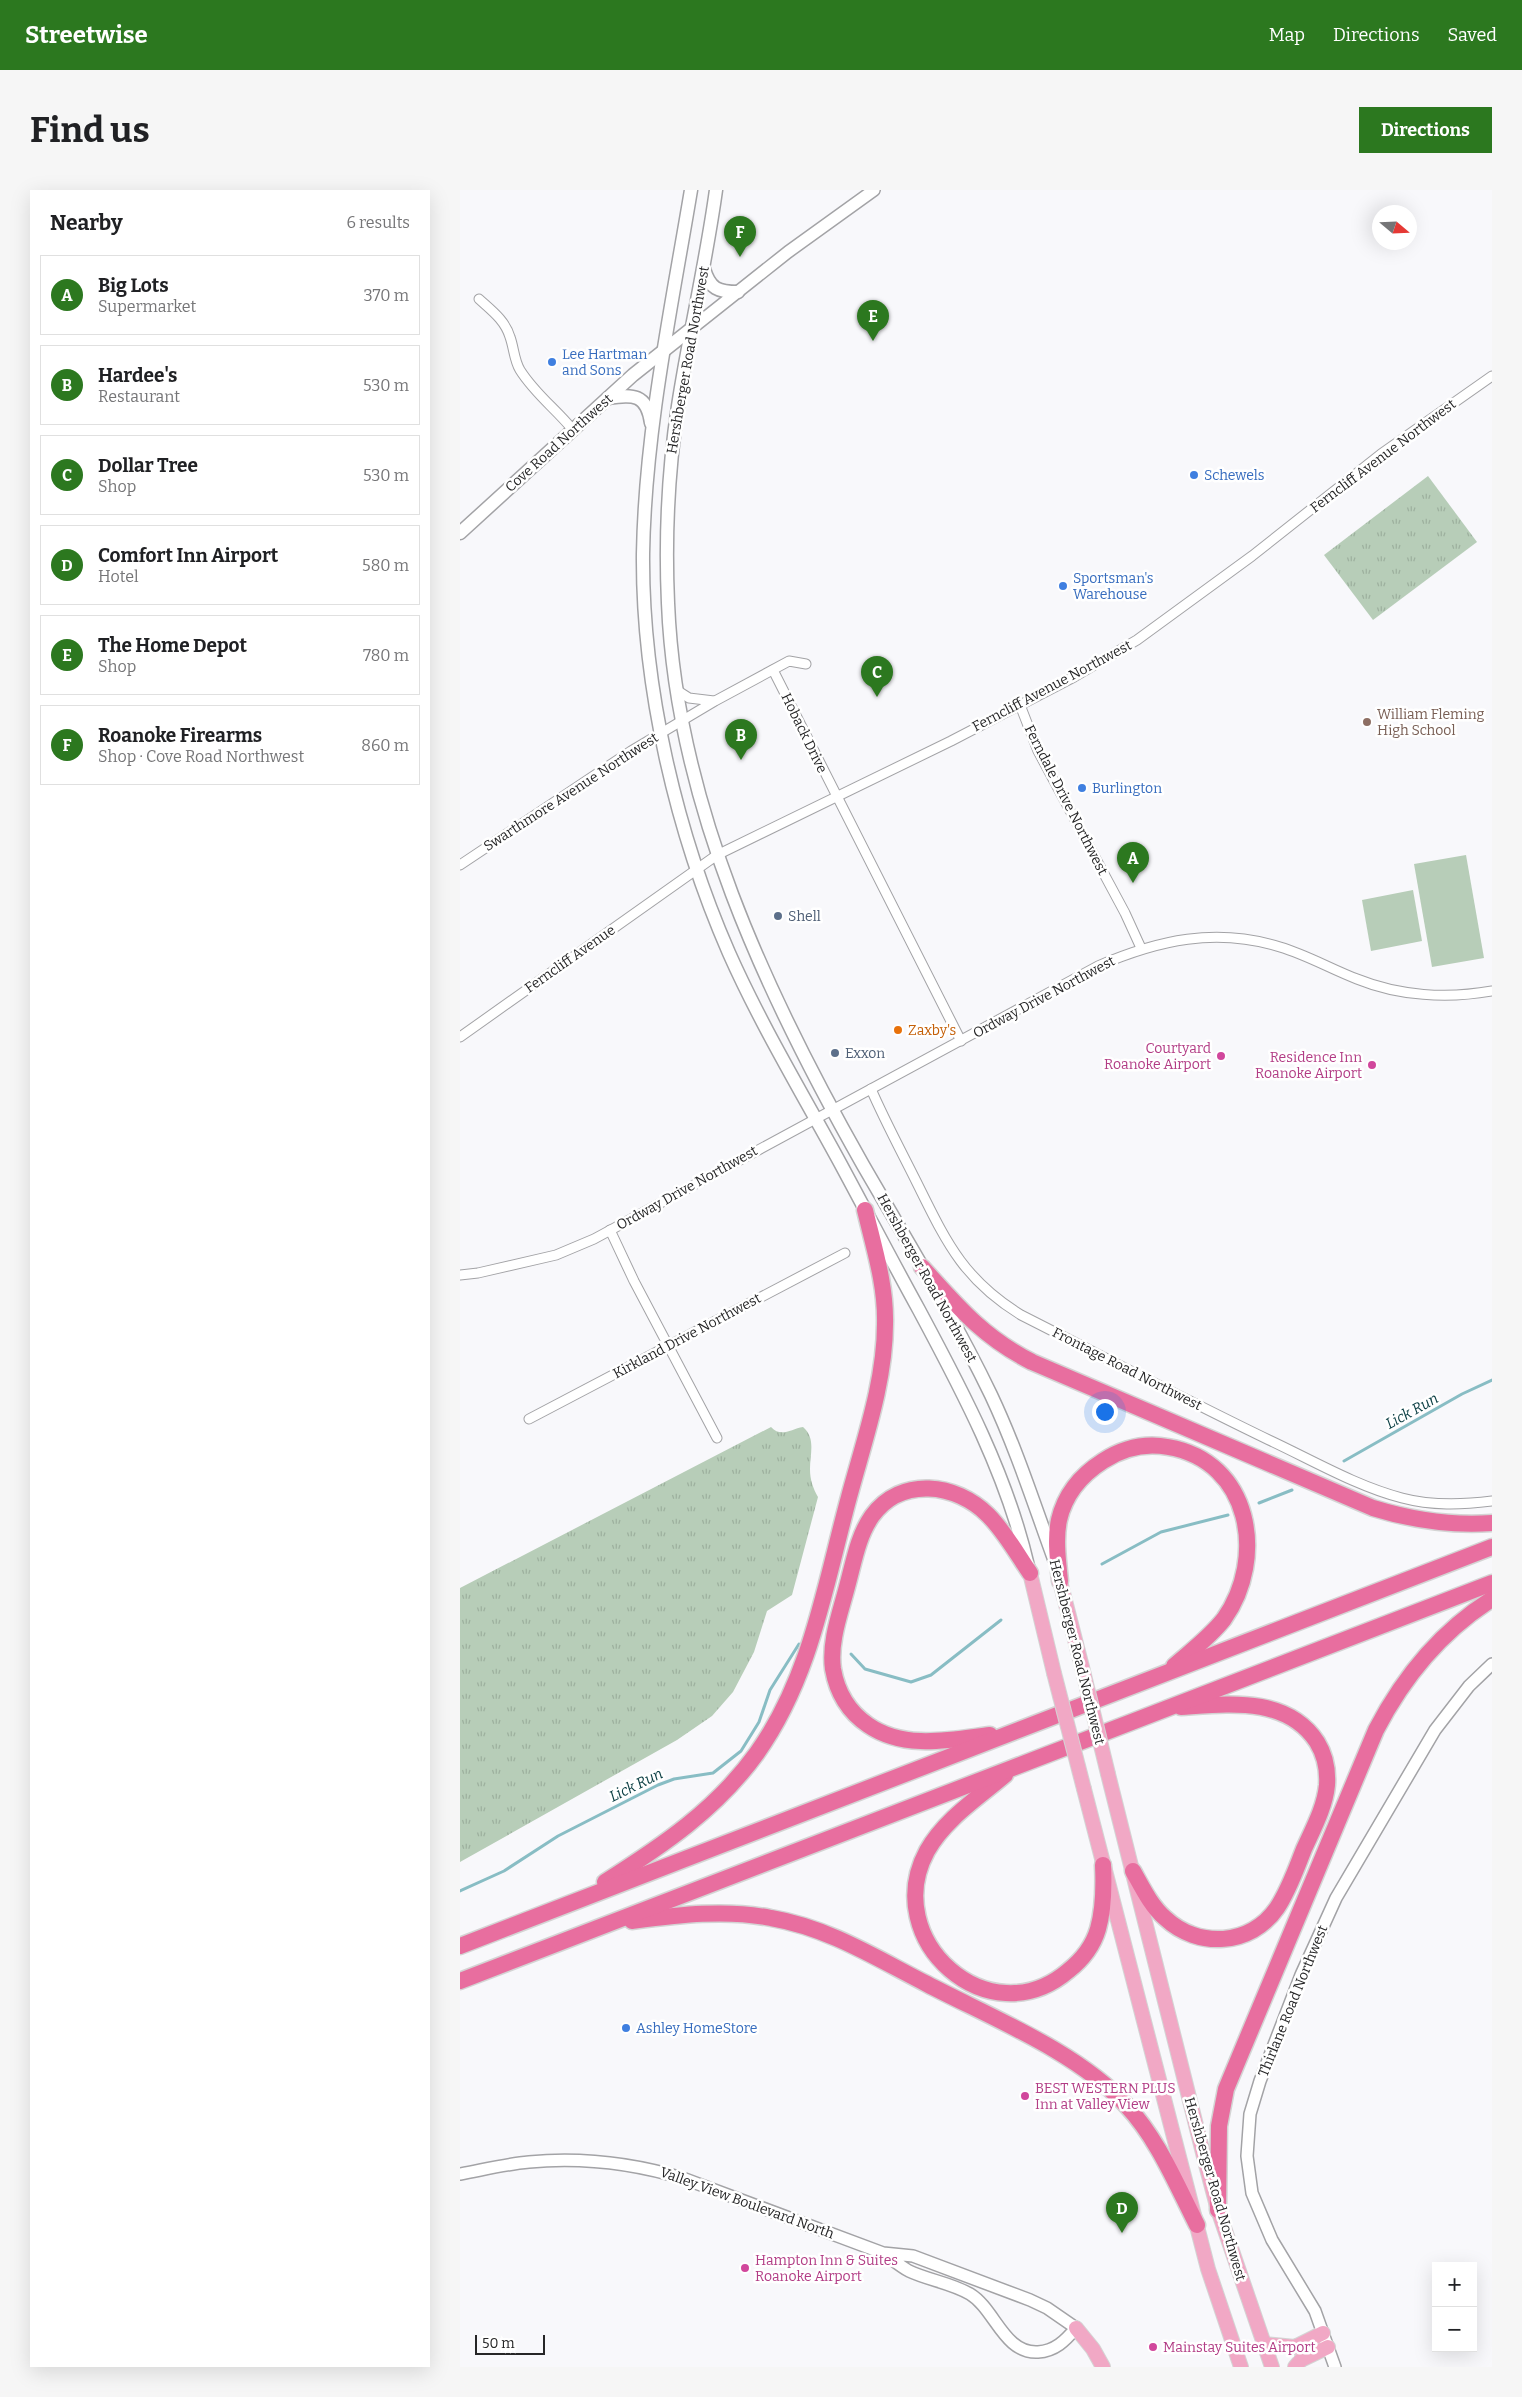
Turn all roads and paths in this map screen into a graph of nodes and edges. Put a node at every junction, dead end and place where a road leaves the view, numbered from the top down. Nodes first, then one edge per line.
1 (691, 190) edge
2 (716, 190) edge
3 (874, 190) edge
4 (704, 269) junction
5 (738, 292) junction
6 (479, 299) dead end
7 (692, 329) junction
8 (665, 350) junction
9 (1492, 376) edge
10 (608, 398) junction
11 (573, 430) junction
12 (652, 430) junction
13 (460, 533) edge
14 (806, 664) dead end
15 (773, 670) junction
16 (678, 691) junction
17 (715, 701) junction
18 (1020, 705) junction
19 (682, 720) junction
20 (662, 732) junction
21 (836, 797) junction
22 (717, 855) junction
23 (460, 865) edge
24 (698, 868) junction
25 (680, 881) joint
26 (1142, 948) junction
27 (1492, 991) edge
28 (460, 1037) edge
29 (961, 1041) junction
30 (870, 1089) junction
31 (834, 1109) junction
32 (816, 1119) junction
33 (865, 1210) junction
34 (610, 1230) junction
35 (845, 1253) dead end
36 (922, 1267) junction
37 (460, 1275) edge
38 (668, 1346) junction
39 (529, 1419) dead end
40 (717, 1438) dead end
41 (1492, 1501) edge
42 (1492, 1523) edge
43 (1492, 1547) edge
44 (1030, 1573) junction
45 (1060, 1581) junction
46 (1492, 1583) edge
47 (1492, 1599) edge
48 (1492, 1664) edge
49 (1164, 1674) junction
50 (1166, 1708) junction
51 (1009, 1733) junction
52 (1016, 1766) junction
53 (1103, 1865) junction
54 (1133, 1871) junction
55 (576, 1901) junction
56 (606, 1925) junction
57 (460, 1946) edge
58 (460, 1981) edge
59 (460, 2174) edge
60 (1218, 2210) junction
61 (1197, 2225) junction
62 (883, 2253) junction
63 (1076, 2328) junction
64 (1323, 2333) junction
65 (1263, 2344) junction
66 (1328, 2347) junction
67 (1103, 2367) edge
68 (1240, 2367) edge
69 (1272, 2367) edge
70 (1295, 2367) edge
71 (1335, 2367) edge

1 - 8 main road, Hershberger Road Northwest
2 - 4 main road, Hershberger Road Northwest
3 - 5 street, Cove Road Northwest
4 - 5 main road
4 - 7 main road, Hershberger Road Northwest
5 - 7 street, Cove Road Northwest
6 - 11 street
7 - 8 main road, Cove Road Northwest
7 - 16 main road, Hershberger Road Northwest
8 - 10 main road, Cove Road Northwest
8 - 12 main road, Hershberger Road Northwest
9 - 18 street, Ferncliff Avenue Northwest
10 - 11 main road, Cove Road Northwest
10 - 12 main road
11 - 13 main road, Cove Road Northwest
12 - 20 main road, Hershberger Road Northwest
14 - 15 street, Swarthmore Avenue Northwest
15 - 17 street, Swarthmore Avenue Northwest
15 - 21 street, Hoback Drive
16 - 17 street
16 - 19 main road, Hershberger Road Northwest
17 - 19 street, Swarthmore Avenue Northwest
18 - 21 street, Ferncliff Avenue Northwest
18 - 26 street, Ferndale Drive Northwest
19 - 20 street, Swarthmore Avenue Northwest
19 - 22 main road, Hershberger Road Northwest
20 - 23 street, Swarthmore Avenue Northwest
20 - 24 main road, Hershberger Road Northwest
21 - 22 street, Ferncliff Avenue Northwest
21 - 29 street, Hoback Drive
22 - 24 street, Ferncliff Avenue Northwest
22 - 31 main road, Hershberger Road Northwest
24 - 25 street, Ferncliff Avenue Northwest
24 - 32 main road, Hershberger Road Northwest
25 - 28 street, Ferncliff Avenue
26 - 27 street, Ordway Drive Northwest
26 - 29 street, Ordway Drive Northwest
29 - 30 street, Ordway Drive Northwest
30 - 31 street, Ordway Drive Northwest
30 - 41 street, Frontage Road Northwest
31 - 32 street, Ordway Drive Northwest
31 - 36 main road, Hershberger Road Northwest
32 - 33 main road, Hershberger Road Northwest
32 - 34 street, Ordway Drive Northwest
33 - 44 main road, Hershberger Road Northwest
33 - 55 highway
34 - 37 street, Ordway Drive Northwest
34 - 38 street
35 - 38 street, Kirkland Drive Northwest
36 - 42 highway
36 - 45 main road, Hershberger Road Northwest
38 - 39 street, Kirkland Drive Northwest
38 - 40 street
43 - 49 highway
44 - 51 highway
44 - 53 main road, Hershberger Road Northwest, bridge
45 - 49 highway
45 - 54 main road, Hershberger Road Northwest, bridge
46 - 50 highway
47 - 60 highway
48 - 64 street, Thirlane Road Northwest
49 - 51 highway
50 - 52 highway
50 - 54 highway
51 - 55 highway
52 - 53 highway
52 - 56 highway
53 - 61 main road, Hershberger Road Northwest
54 - 60 main road, Hershberger Road Northwest
55 - 57 highway
56 - 58 highway
56 - 61 highway
59 - 62 street, Valley View Boulevard North
60 - 65 main road, Hershberger Road Northwest
61 - 68 main road, Hershberger Road Northwest
62 - 63 street, Valley View Boulevard North
62 - 63 street, Valley View Boulevard North
63 - 67 main road
64 - 65 main road
64 - 66 street, Thirlane Road Northwest
65 - 69 main road, Hershberger Road Northwest
66 - 70 main road
66 - 71 street, Thirlane Road Northwest

